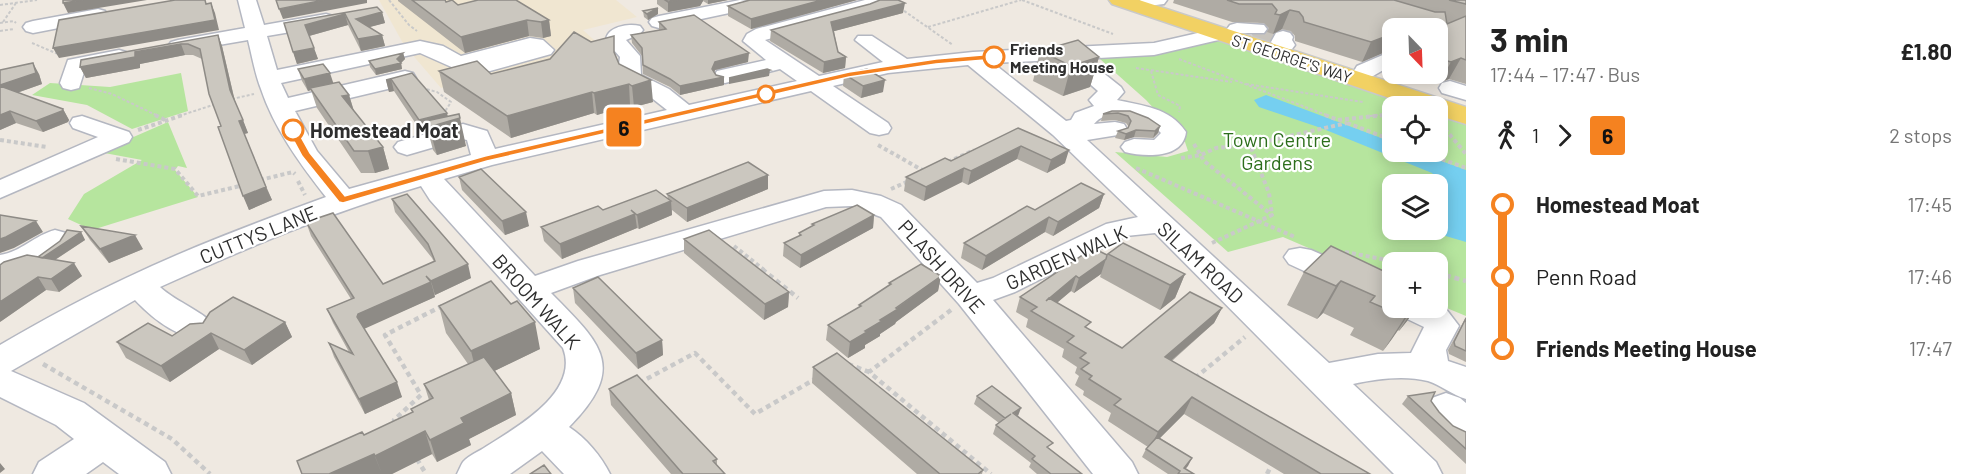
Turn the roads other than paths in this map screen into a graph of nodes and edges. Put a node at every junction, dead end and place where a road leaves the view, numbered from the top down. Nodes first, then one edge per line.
1 (247, 0) edge
2 (874, 0) edge
3 (1119, 0) edge
4 (1128, 0) edge
5 (1147, 0) edge
6 (1158, 0) edge
7 (738, 2) edge
8 (116, 12) edge
9 (346, 16) edge
10 (659, 22) edge
11 (33, 27) dead end
12 (781, 28) junction
13 (633, 30) dead end
14 (255, 32) junction
15 (1257, 36) junction
16 (866, 40) dead end
17 (1048, 54) junction
18 (391, 57) edge
19 (973, 58) junction
20 (462, 62) edge
21 (784, 62) junction
22 (1382, 62) edge
23 (902, 65) junction
24 (1079, 65) edge
25 (1365, 71) junction
26 (1024, 72) dead end
27 (73, 74) road end
28 (725, 76) edge
29 (814, 83) junction
30 (274, 92) junction
31 (1460, 102) edge
32 (684, 113) junction
33 (1113, 118) junction
34 (82, 123) dead end
35 (879, 128) road end
36 (1064, 133) junction
37 (1139, 157) road end
38 (485, 159) junction
39 (417, 161) junction
40 (0, 190) edge
41 (343, 200) junction
42 (1161, 224) junction
43 (55, 239) dead end
44 (1303, 249) road end
45 (0, 265) edge
46 (139, 284) junction
47 (530, 289) junction
48 (1382, 292) edge
49 (971, 296) junction
50 (1435, 318) edge
51 (199, 328) edge
52 (6, 364) edge
53 (1431, 367) junction
54 (1323, 378) junction
55 (1459, 407) edge
56 (540, 428) junction
57 (105, 439) junction
58 (54, 474) edge
59 (150, 474) edge
60 (478, 474) edge
61 (589, 474) edge
62 (1117, 474) edge
63 (1420, 474) edge

1 - 14 street
2 - 12 street
3 - 15 main road, ST GEORGE'S WAY
4 - 15 street
5 - 6 street
5 - 15 main road, ST GEORGE'S WAY
7 - 10 street
7 - 12 street
8 - 11 street
9 - 14 street
12 - 21 street
13 - 32 street
14 - 27 street
14 - 30 street
15 - 17 street, CUTTYS LANE
15 - 25 main road, ST GEORGE'S WAY
15 - 31 main road, ST GEORGE'S WAY
15 - 31 street
16 - 23 street
17 - 19 street, CUTTYS LANE
17 - 26 street
18 - 30 street
19 - 23 street, CUTTYS LANE
19 - 36 street, SILAM ROAD
20 - 30 street
21 - 28 street
21 - 29 street
22 - 25 street
23 - 29 street, CUTTYS LANE
24 - 33 street
25 - 31 main road, ST GEORGE'S WAY
29 - 32 street, CUTTYS LANE
29 - 35 street
30 - 41 street
32 - 38 street, CUTTYS LANE
33 - 36 street
33 - 37 street
34 - 40 street
36 - 42 street, SILAM ROAD
38 - 39 street, CUTTYS LANE
38 - 39 street
39 - 41 street, CUTTYS LANE
39 - 47 street, BROOM WALK
41 - 46 street, CUTTYS LANE
42 - 49 street, GARDEN WALK
42 - 54 street, SILAM ROAD
43 - 45 street
44 - 48 street
46 - 51 street
46 - 52 street, CUTTYS LANE
47 - 49 street, PLASH DRIVE
47 - 56 street, BROOM WALK
49 - 62 street, PLASH DRIVE
50 - 53 street
52 - 57 street
53 - 54 street
53 - 55 street
54 - 63 street, SILAM ROAD
56 - 60 street, BROOM WALK
56 - 61 street
57 - 58 street
57 - 59 street

